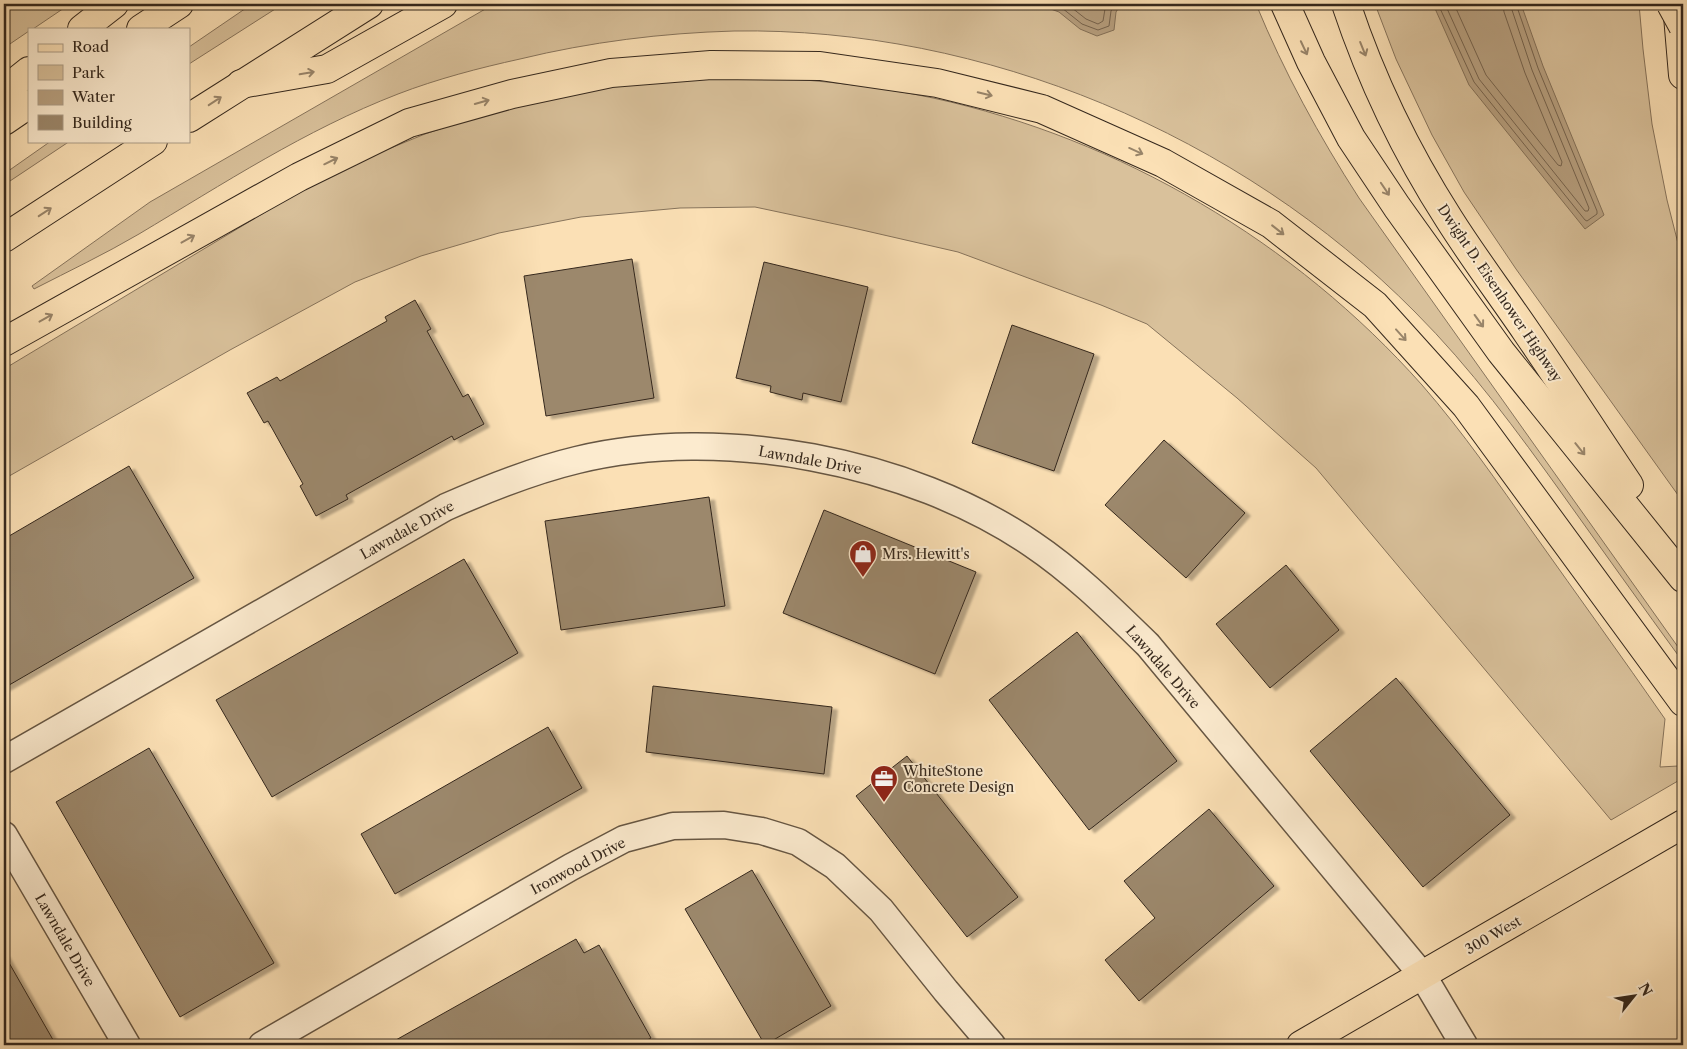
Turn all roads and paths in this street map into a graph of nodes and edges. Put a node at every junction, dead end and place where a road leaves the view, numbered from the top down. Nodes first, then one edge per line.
1 (114, 4) edge
2 (179, 4) edge
3 (369, 4) edge
4 (443, 4) edge
5 (1284, 4) edge
6 (1346, 4) edge
7 (1671, 4) edge
8 (1677, 4) edge
9 (1683, 26) edge
10 (83, 28) edge
11 (143, 28) edge
12 (28, 72) edge
13 (1683, 75) edge
14 (241, 84) junction
15 (4, 91) edge
16 (28, 105) edge
17 (190, 117) edge
18 (4, 121) edge
19 (151, 142) edge
20 (4, 238) edge
21 (4, 342) edge
22 (1683, 566) edge
23 (1683, 578) edge
24 (1683, 702) edge
25 (4, 760) edge
26 (1683, 824) edge
27 (4, 835) edge
28 (1423, 976) junction
29 (127, 1045) edge
30 (262, 1045) edge
31 (992, 1045) edge
32 (1302, 1045) edge
33 (1464, 1045) edge

1 - 10 main road
2 - 11 main road
3 - 14 main road
14 -> 4 main road
5 -> 23 main road
6 -> 22 main road, Dwight D. Eisenhower Highway
7 - 9 main road, bridge
8 - 13 main road
12 - 15 main road
17 -> 14 main road
16 - 18 main road
20 -> 19 main road
21 -> 24 main road
25 - 28 street, Lawndale Drive
26 - 28 main road, 300 West
27 - 29 street, Lawndale Drive
28 - 32 main road, 300 West
28 - 33 street, Lawndale Drive
30 - 31 street, Ironwood Drive

